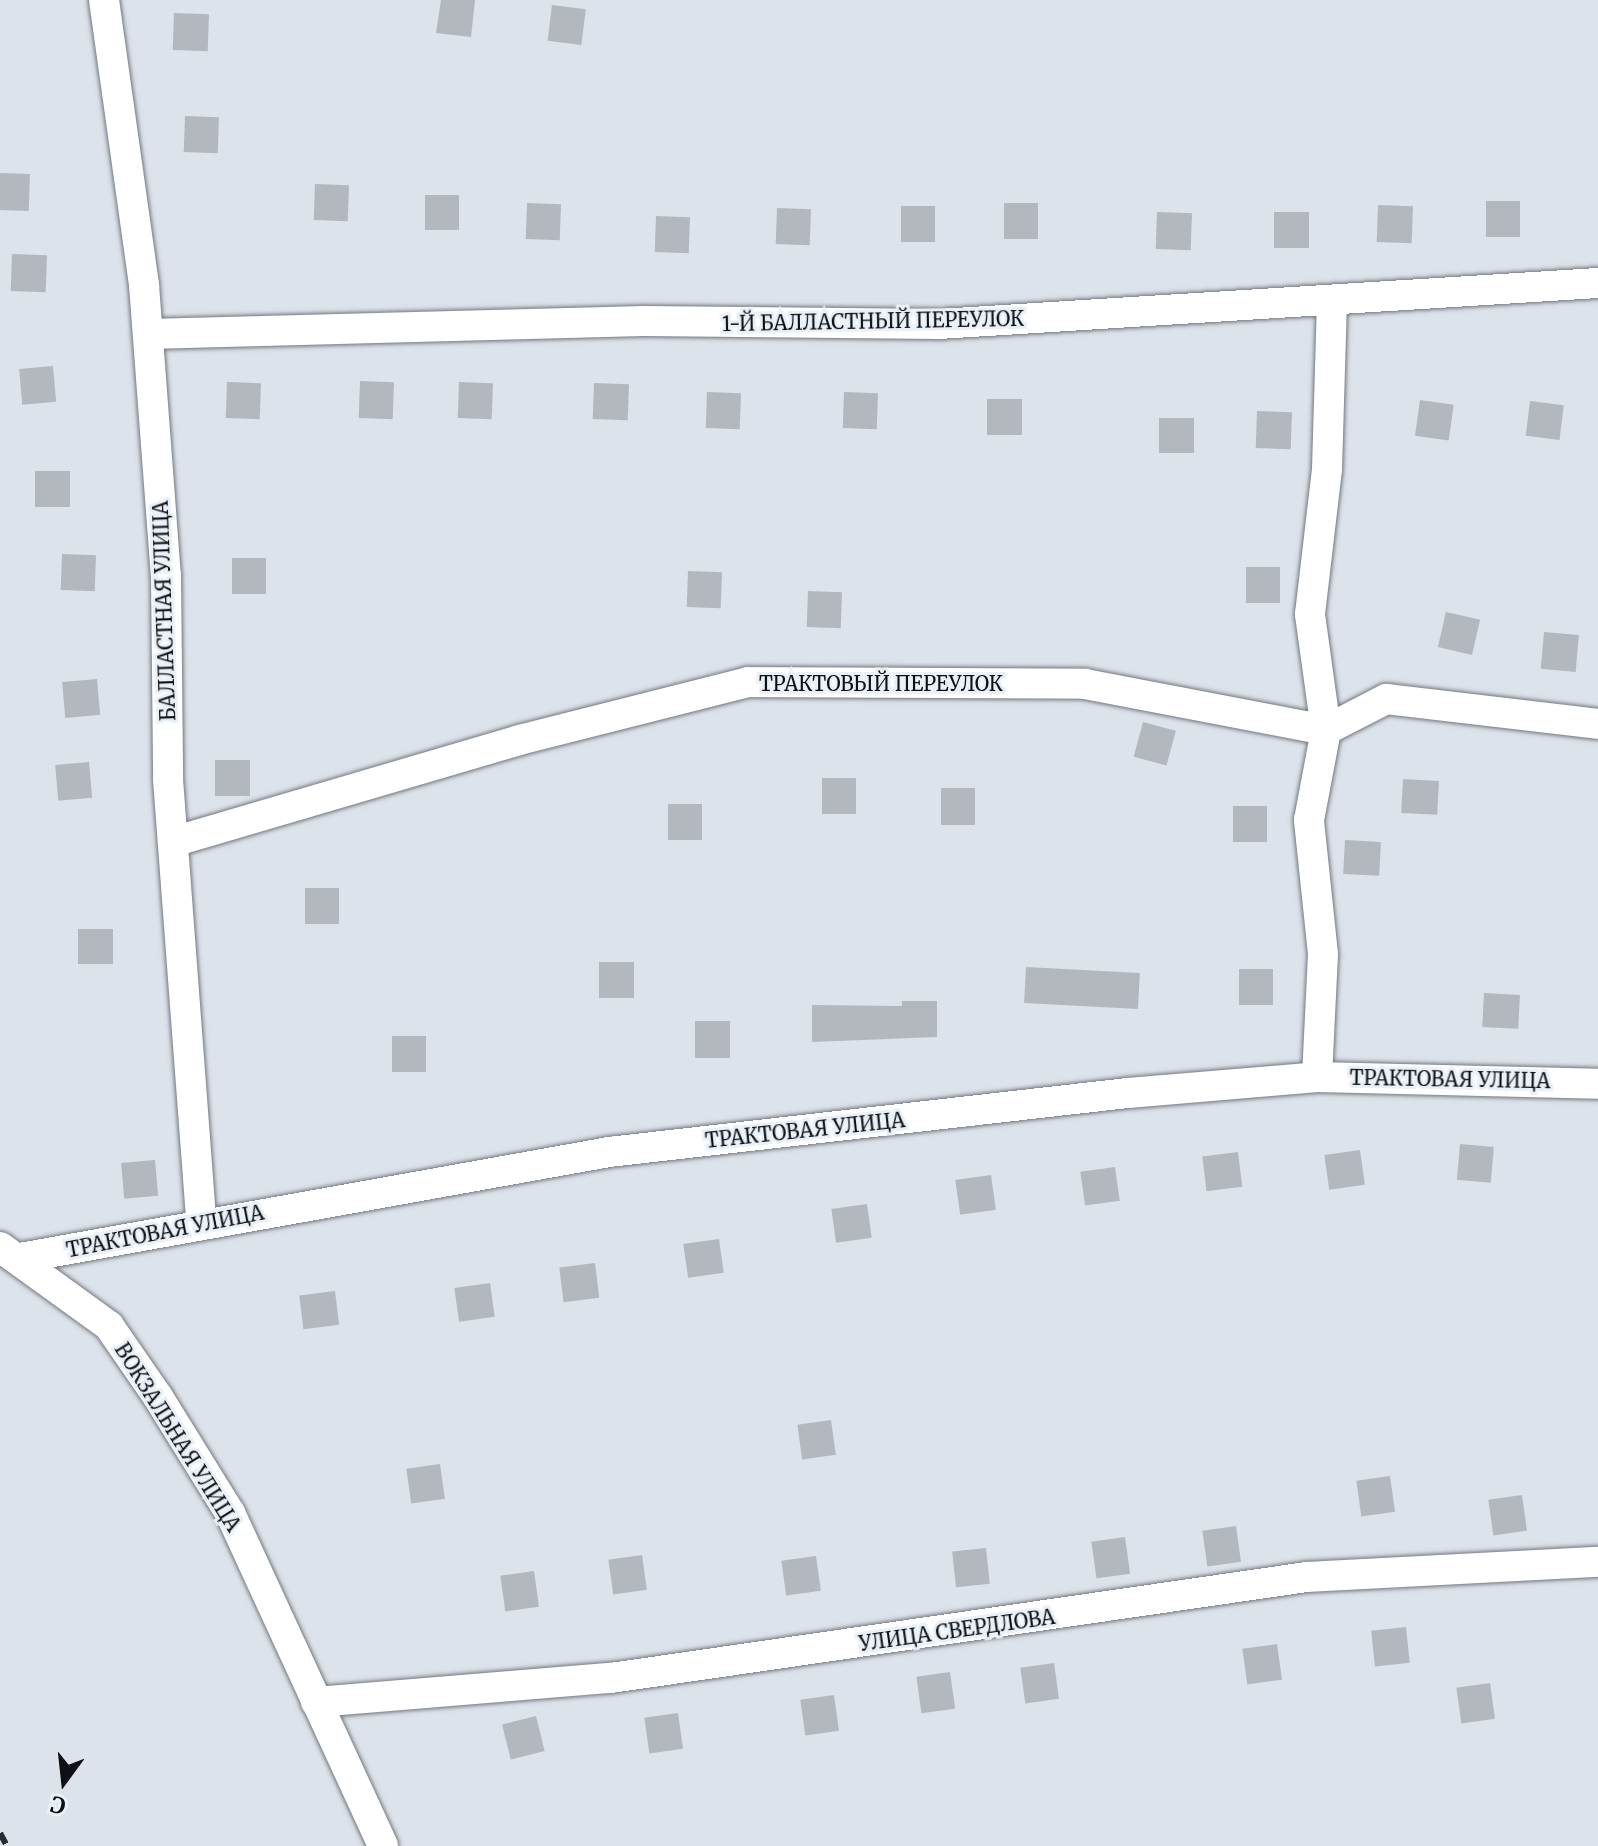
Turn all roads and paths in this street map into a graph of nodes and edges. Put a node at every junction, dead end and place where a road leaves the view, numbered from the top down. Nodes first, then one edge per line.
1 (104, 0) edge
2 (1598, 283) edge
3 (1332, 301) junction
4 (148, 334) junction
5 (1598, 724) edge
6 (1326, 730) junction
7 (173, 842) junction
8 (1317, 1077) junction
9 (1598, 1084) edge
10 (201, 1223) junction
11 (10, 1252) edge
12 (1598, 1562) edge
13 (316, 1702) junction
14 (383, 1846) edge

1 - 4 street, БАЛЛАСТНАЯ УЛИЦА
2 - 3 street, 1-Й БАЛЛАСТНЫЙ ПЕРЕУЛОК
3 - 4 street, 1-Й БАЛЛАСТНЫЙ ПЕРЕУЛОК
3 - 6 street
4 - 7 street, БАЛЛАСТНАЯ УЛИЦА
5 - 6 street
6 - 7 street, ТРАКТОВЫЙ ПЕРЕУЛОК
6 - 8 street
7 - 10 street, БАЛЛАСТНАЯ УЛИЦА
8 - 9 street, ТРАКТОВАЯ УЛИЦА
8 - 10 street, ТРАКТОВАЯ УЛИЦА
10 - 11 street, ТРАКТОВАЯ УЛИЦА
11 - 13 street, ВОКЗАЛЬНАЯ УЛИЦА
12 - 13 street, УЛИЦА СВЕРДЛОВА
13 - 14 street, ВОКЗАЛЬНАЯ УЛИЦА

